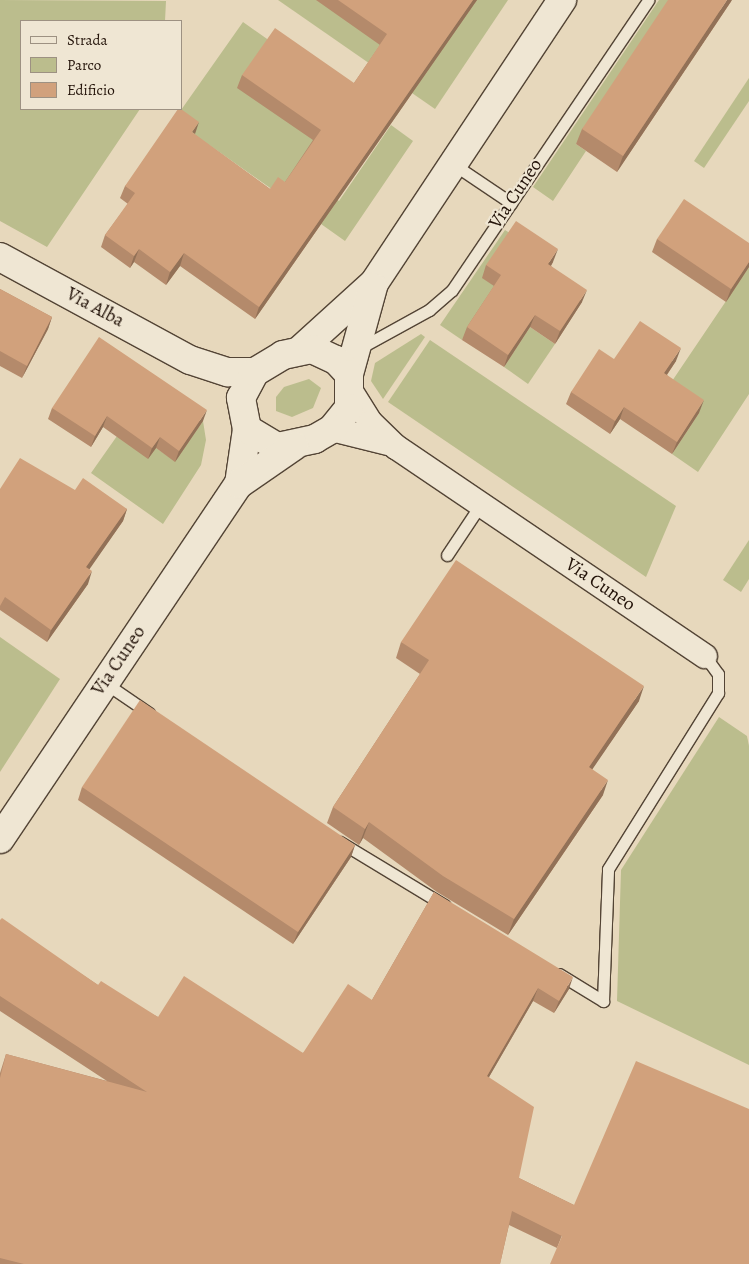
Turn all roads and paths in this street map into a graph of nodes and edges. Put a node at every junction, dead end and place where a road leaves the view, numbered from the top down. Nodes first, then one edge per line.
1 (562, 0) edge
2 (648, 0) edge
3 (454, 164) junction
4 (511, 203) junction
5 (0, 257) edge
6 (374, 283) junction
7 (300, 350) junction
8 (190, 360) junction
9 (255, 372) junction
10 (351, 373) junction
11 (244, 421) junction
12 (332, 429) junction
13 (294, 446) junction
14 (396, 447) junction
15 (239, 484) junction
16 (481, 504) junction
17 (447, 555) dead end
18 (705, 656) joint
19 (105, 683) junction
20 (158, 719) edge
21 (330, 835) edge
22 (0, 839) edge
23 (458, 913) edge
24 (543, 965) edge

1 - 3 main road, Via Cuneo
2 - 4 lane, Via Cuneo
3 - 4 lane
3 - 6 main road, Via Cuneo
4 - 10 lane, Via Cuneo
5 - 8 main road, Via Alba
6 - 7 main road, Via Cuneo
6 - 10 main road, Via Cuneo
7 - 9 main road, Via Cuneo
7 - 10 main road, Via Cuneo
8 - 9 main road, Via Alba
8 - 11 main road, Via Alba
9 - 11 main road, Via Cuneo
10 - 12 main road, Via Cuneo
10 - 14 street, Via Cuneo
11 - 13 main road, Via Cuneo
11 - 15 main road, Via Cuneo
12 - 13 main road, Via Cuneo
12 - 14 street, Via Cuneo
13 - 15 main road, Via Cuneo
14 - 16 street, Via Cuneo
15 - 19 main road, Via Cuneo
16 - 17 lane
16 - 18 street, Via Cuneo
18 - 24 lane
19 - 20 lane
19 - 22 main road, Via Cuneo
21 - 23 lane

